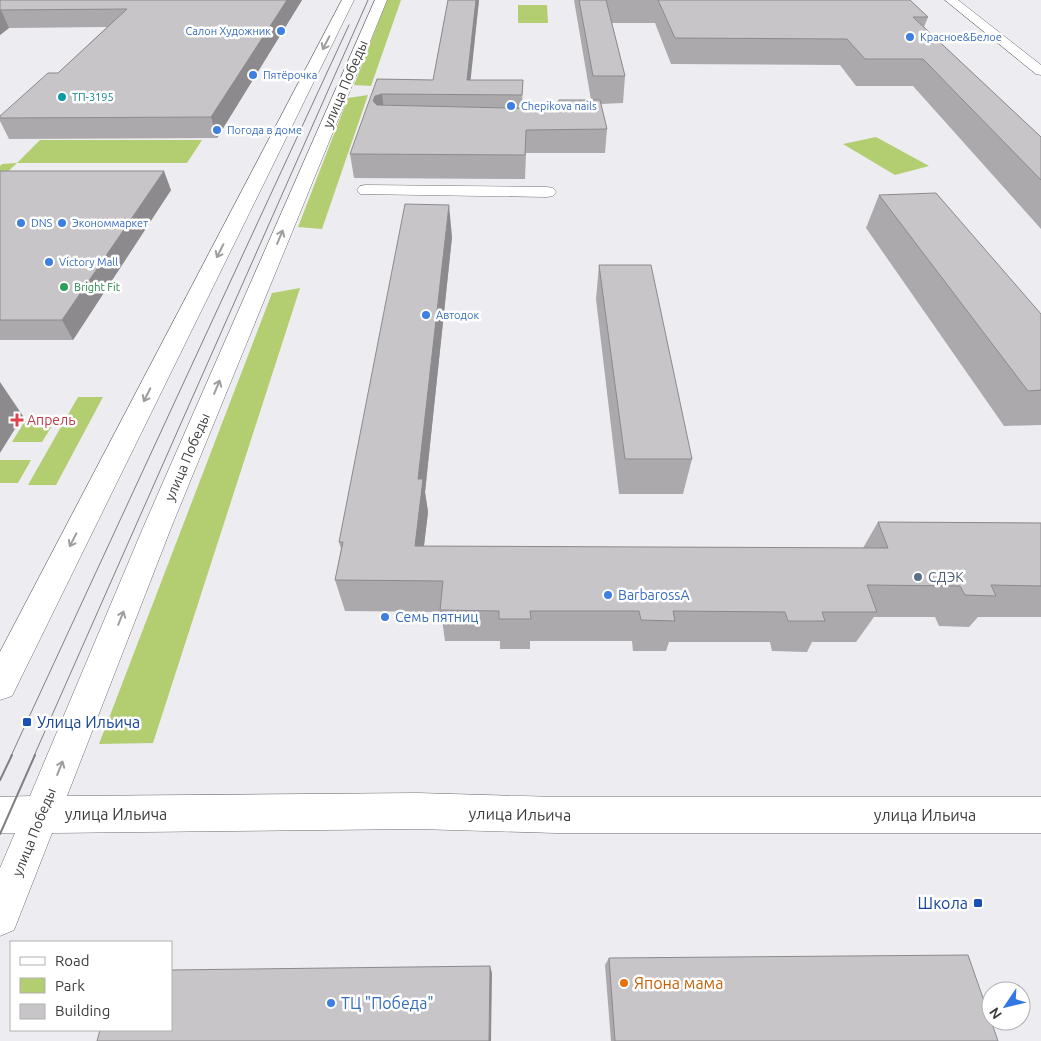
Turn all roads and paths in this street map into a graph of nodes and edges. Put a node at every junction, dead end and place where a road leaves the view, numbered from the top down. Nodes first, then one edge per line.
1 (348, 0) edge
2 (381, 0) edge
3 (951, 0) edge
4 (1041, 71) edge
5 (366, 190) edge
6 (547, 192) dead end
7 (0, 685) edge
8 (41, 813) junction
9 (0, 815) edge
10 (1041, 815) edge
11 (0, 916) edge

1 -> 7 main road
8 -> 2 main road, улица Победы
3 - 4 main road
5 - 6 main road
8 - 9 main road, улица Ильича
8 - 10 main road, улица Ильича
8 - 11 main road, улица Победы

